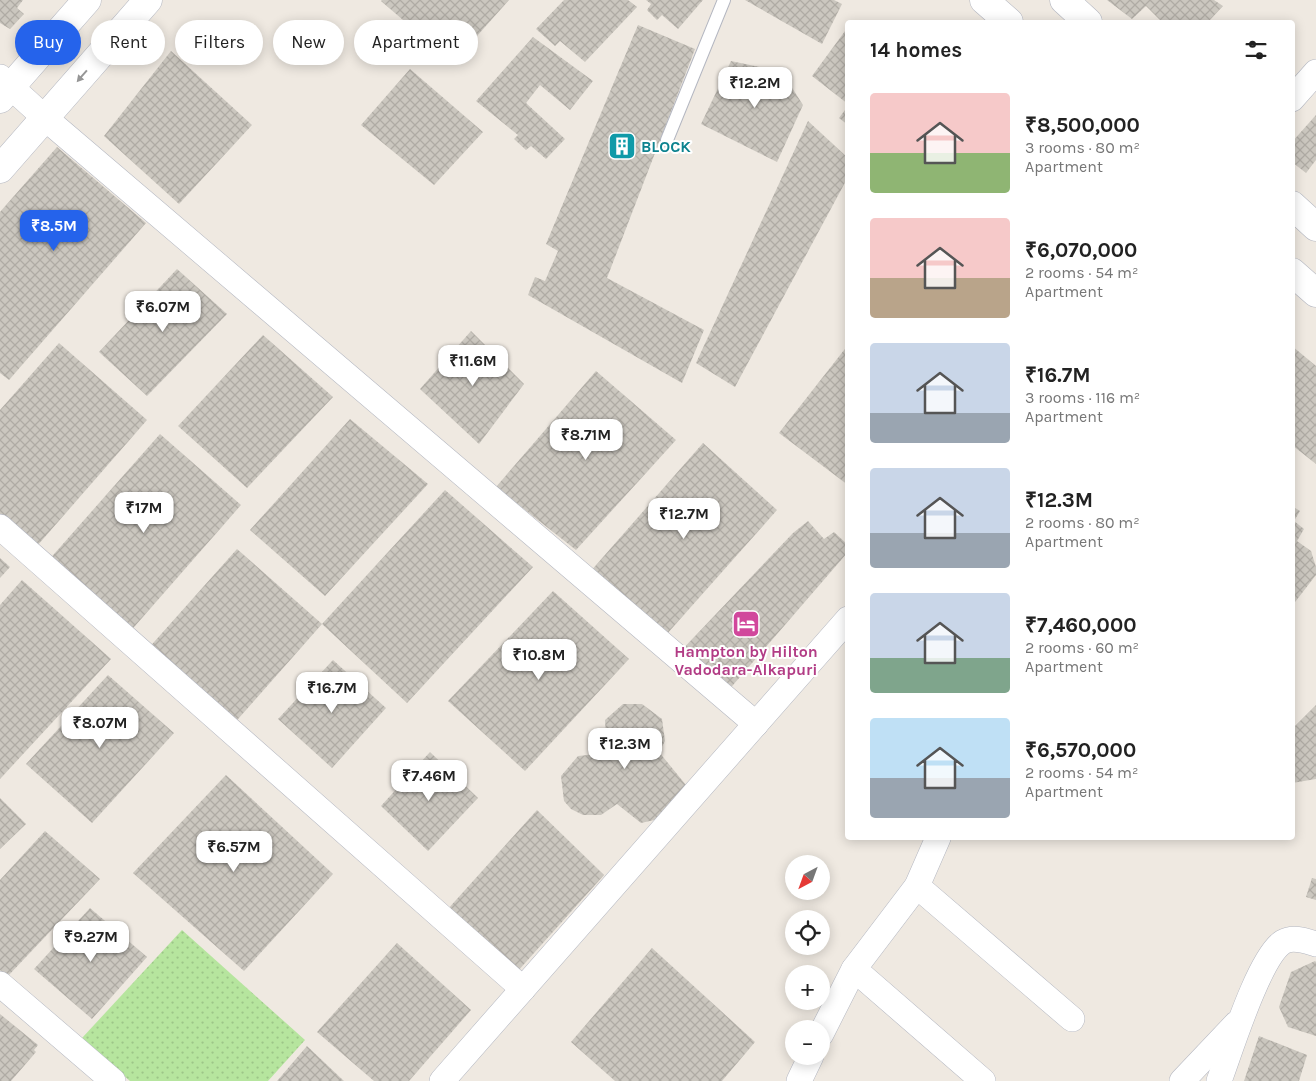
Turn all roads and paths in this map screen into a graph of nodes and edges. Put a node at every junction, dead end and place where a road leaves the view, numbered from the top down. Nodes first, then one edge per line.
1 (87, 0) edge
2 (148, 0) edge
3 (724, 0) edge
4 (984, 0) edge
5 (1064, 0) edge
6 (1007, 20) edge
7 (1086, 20) edge
8 (1316, 72) edge
9 (4, 87) edge
10 (1295, 96) edge
11 (45, 118) junction
12 (666, 140) dead end
13 (0, 169) edge
14 (1295, 208) edge
15 (1316, 227) edge
16 (1295, 275) edge
17 (1316, 293) edge
18 (0, 527) edge
19 (845, 622) edge
20 (756, 724) junction
21 (937, 840) edge
22 (917, 886) junction
23 (1316, 944) edge
24 (854, 969) junction
25 (0, 984) edge
26 (523, 989) junction
27 (1242, 1017) junction
28 (1072, 1019) dead end
29 (828, 1020) edge
30 (807, 1065) edge
31 (112, 1081) edge
32 (442, 1081) edge
33 (799, 1081) edge
34 (983, 1081) edge
35 (1182, 1081) edge
36 (1219, 1081) edge

1 - 9 street
2 -> 11 street
3 - 12 lane
4 - 6 street
5 - 7 street
8 - 10 street
9 - 11 street
11 - 13 street
11 - 20 street
14 - 15 street
16 - 17 street
18 - 26 street
19 - 20 street
20 - 26 street
21 - 22 street
22 - 24 street
22 - 28 street
23 - 27 street
24 - 29 street
24 - 34 street
25 - 31 street
26 - 32 street
27 - 35 street
27 - 36 street
30 - 33 street

